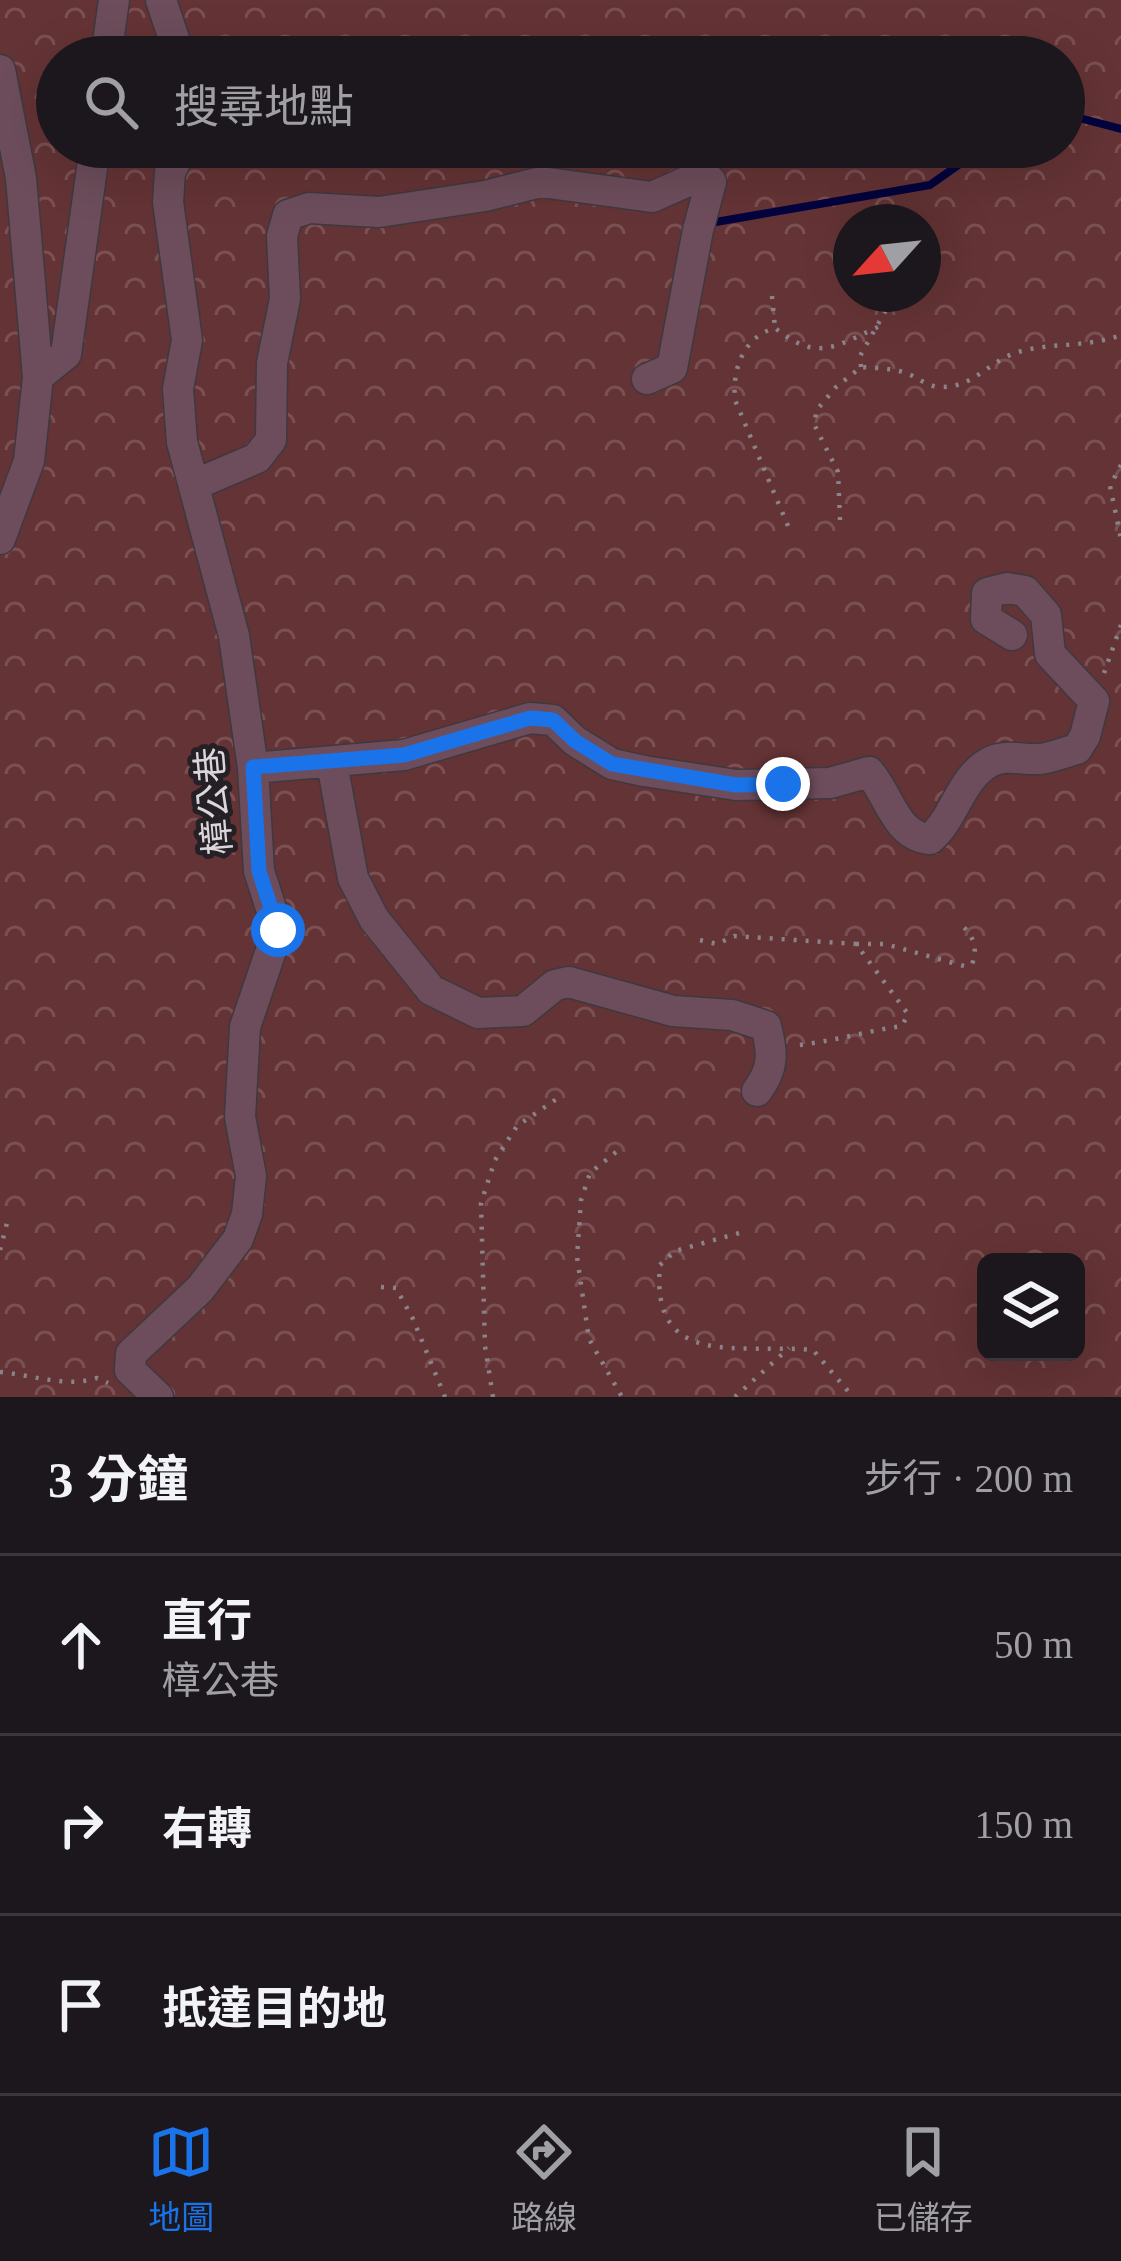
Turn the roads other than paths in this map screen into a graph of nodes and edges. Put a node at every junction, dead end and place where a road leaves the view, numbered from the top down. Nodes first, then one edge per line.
1 (114, 0) edge
2 (160, 0) edge
3 (109, 36) edge
4 (172, 36) edge
5 (0, 70) edge
6 (92, 168) edge
7 (172, 168) edge
8 (38, 377) junction
9 (647, 379) dead end
10 (194, 485) junction
11 (0, 538) edge
12 (1012, 635) dead end
13 (332, 763) junction
14 (253, 767) junction
15 (757, 1091) dead end
16 (158, 1397) edge

1 - 3 street
2 - 4 street
5 - 8 street
6 - 8 street
7 - 10 street, 樟公巷
8 - 11 street
9 - 10 street
10 - 14 street, 樟公巷
12 - 13 street
13 - 14 street
13 - 15 street
14 - 16 street, 樟公巷

